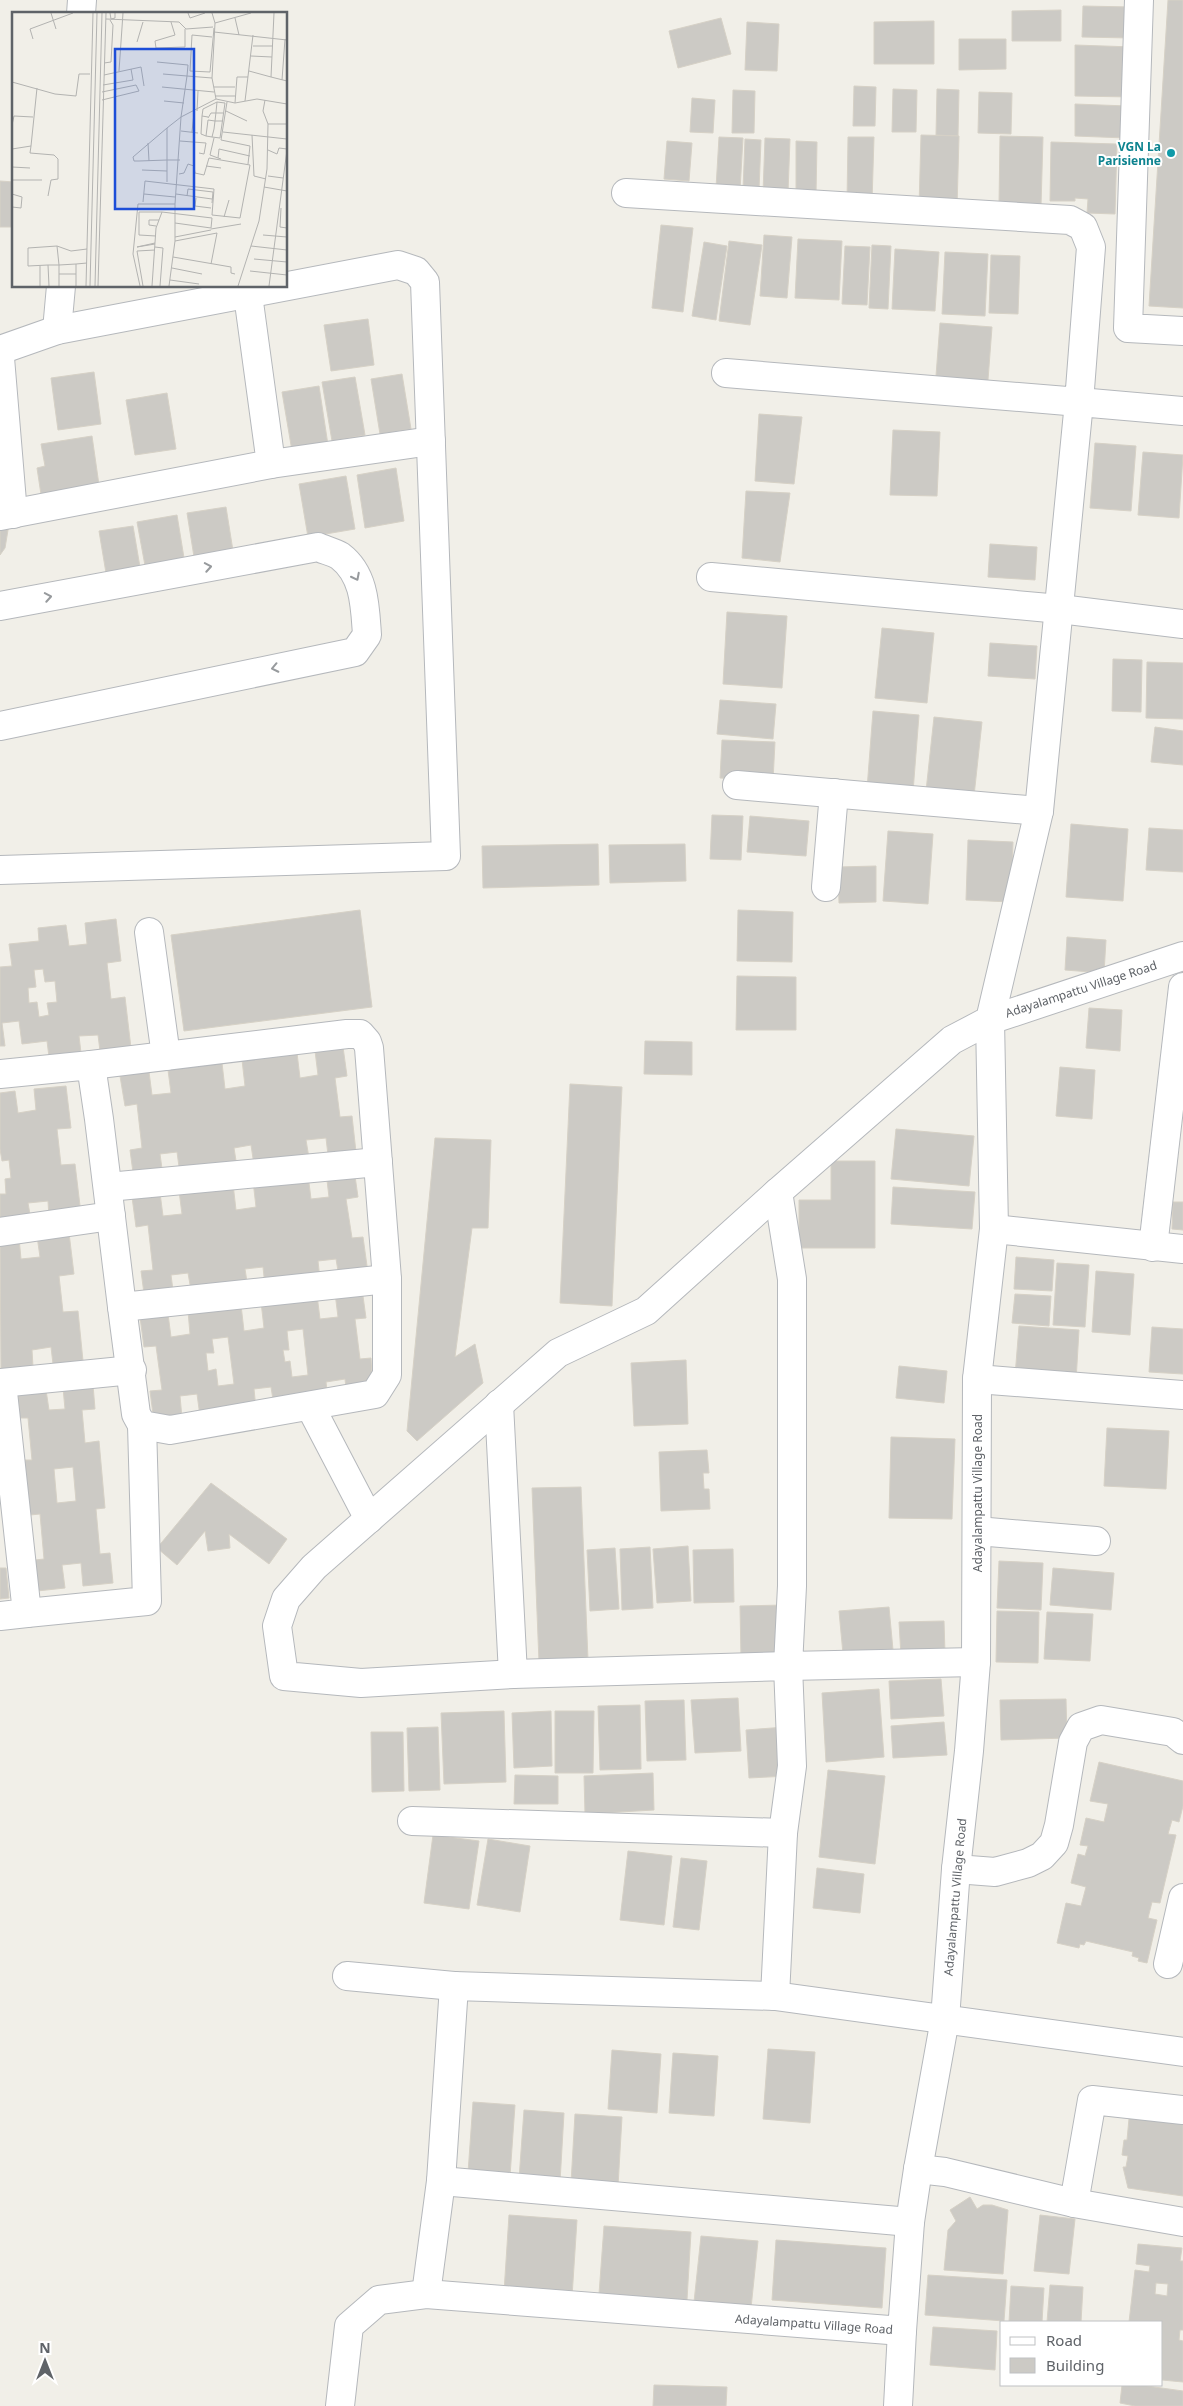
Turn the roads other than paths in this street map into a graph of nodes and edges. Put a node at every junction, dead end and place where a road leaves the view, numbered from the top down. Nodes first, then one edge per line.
1 (1139, 0) edge
2 (626, 193) dead end
3 (288, 287) edge
4 (61, 288) edge
5 (283, 288) edge
6 (248, 295) junction
7 (58, 330) junction
8 (1183, 331) edge
9 (0, 350) edge
10 (0, 358) edge
11 (726, 373) dead end
12 (1079, 402) junction
13 (1183, 411) edge
14 (431, 441) junction
15 (271, 464) junction
16 (6, 515) edge
17 (711, 577) dead end
18 (0, 606) edge
19 (1060, 609) junction
20 (1183, 624) edge
21 (0, 726) edge
22 (738, 785) dead end
23 (834, 793) junction
24 (1039, 811) junction
25 (0, 870) edge
26 (826, 887) dead end
27 (149, 932) dead end
28 (1183, 956) edge
29 (1183, 987) edge
30 (990, 1020) junction
31 (166, 1056) junction
32 (90, 1065) junction
33 (0, 1074) edge
34 (378, 1162) junction
35 (108, 1187) junction
36 (778, 1192) junction
37 (111, 1216) junction
38 (994, 1229) junction
39 (0, 1232) edge
40 (1153, 1247) junction
41 (1183, 1249) edge
42 (387, 1279) junction
43 (122, 1307) junction
44 (132, 1370) junction
45 (977, 1379) junction
46 (1, 1383) edge
47 (1183, 1395) edge
48 (499, 1404) junction
49 (310, 1406) junction
50 (142, 1425) junction
51 (369, 1519) junction
52 (977, 1531) junction
53 (1096, 1541) dead end
54 (27, 1613) junction
55 (0, 1616) edge
56 (976, 1662) junction
57 (788, 1666) junction
58 (514, 1674) junction
59 (1183, 1740) edge
60 (412, 1821) dead end
61 (783, 1833) junction
62 (956, 1869) junction
63 (1183, 1898) edge
64 (1168, 1964) dead end
65 (347, 1976) dead end
66 (454, 1986) junction
67 (774, 1996) junction
68 (945, 2019) junction
69 (1183, 2052) edge
70 (1183, 2110) edge
71 (918, 2169) junction
72 (441, 2181) junction
73 (1074, 2203) junction
74 (910, 2222) junction
75 (1183, 2222) edge
76 (426, 2294) junction
77 (902, 2331) junction
78 (340, 2406) edge
79 (898, 2406) edge

1 - 8 street
2 - 12 street
3 - 14 street
4 - 7 street
5 - 6 street
6 - 7 street
6 - 15 street
7 - 9 street
10 - 16 street
11 - 12 street
12 - 13 street
12 - 19 street
14 - 15 street
14 - 25 street
15 - 16 street
17 - 19 street
18 -> 21 street
19 - 20 street
19 - 24 street
22 - 23 street
23 - 24 street
23 - 26 street
24 - 30 street
27 - 31 street
28 - 30 street, Adayalampattu Village Road
29 - 40 street
30 - 36 street
30 - 38 street, Adayalampattu Village Road
31 - 32 street
31 - 34 street
32 - 33 street
32 - 35 street
34 - 35 street
34 - 42 street
35 - 37 street
36 - 48 street
36 - 57 street
37 - 39 street
37 - 43 street
38 - 40 street
38 - 45 street, Adayalampattu Village Road
40 - 41 street
42 - 43 street
42 - 49 street
43 - 44 street
44 - 46 street
44 - 50 street
45 - 47 street
45 - 52 street, Adayalampattu Village Road
46 - 54 street
48 - 51 street
48 - 58 street
49 - 50 street
49 - 51 street
50 - 54 street
51 - 58 street
52 - 53 street
52 - 56 street, Adayalampattu Village Road
54 - 55 street
56 - 57 street
56 - 62 street, Adayalampattu Village Road
57 - 58 street
57 - 61 street
59 - 62 street
60 - 61 street
61 - 67 street
62 - 68 street, Adayalampattu Village Road
63 - 64 street
65 - 66 street
66 - 67 street
66 - 72 street
67 - 68 street
68 - 69 street
68 - 71 street, Adayalampattu Village Road
70 - 73 street
71 - 73 street
71 - 74 street, Adayalampattu Village Road
72 - 74 street
72 - 76 street
73 - 75 street
74 - 77 street, Adayalampattu Village Road
76 - 77 street, Adayalampattu Village Road
76 - 78 street, Adayalampattu Village Road
77 - 79 street

